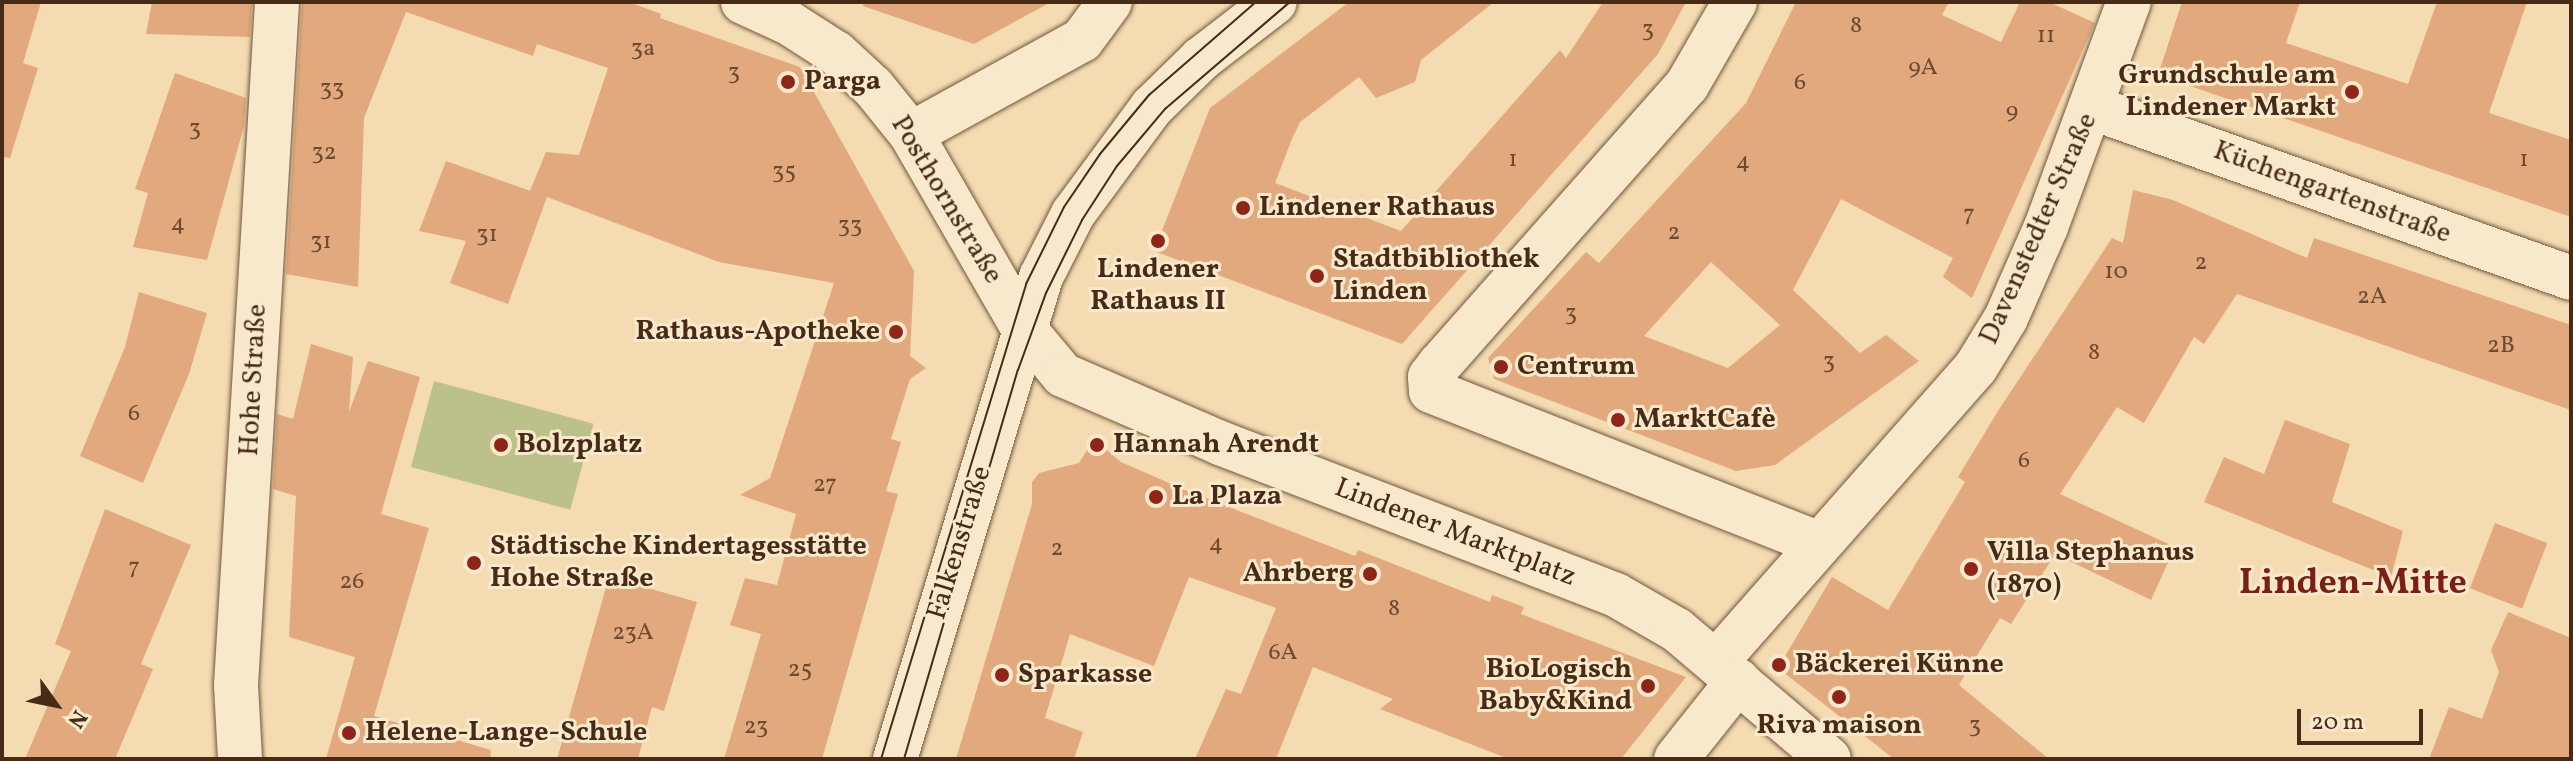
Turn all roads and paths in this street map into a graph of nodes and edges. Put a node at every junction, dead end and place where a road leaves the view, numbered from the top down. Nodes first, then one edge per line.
1 (277, 2) edge
2 (743, 2) edge
3 (1110, 2) edge
4 (1275, 2) edge
5 (1735, 2) edge
6 (2129, 2) edge
7 (2093, 108) junction
8 (911, 134) junction
9 (2571, 278) edge
10 (1022, 326) junction
11 (1819, 544) junction
12 (1727, 672) junction
13 (240, 759) edge
14 (895, 759) edge
15 (1676, 759) edge
16 (1829, 759) edge

1 - 13 street, Hohe Straße
2 - 8 street, Posthornstraße
3 - 8 street
4 - 10 street, Falkenstraße
5 - 11 street
6 - 7 street, Davenstedter Straße
7 - 9 street, Küchengartenstraße
7 - 11 street, Davenstedter Straße
8 - 10 street, Posthornstraße
10 - 12 street, Lindener Marktplatz
10 - 14 street, Falkenstraße
11 - 12 street
12 - 15 street
12 - 16 street, Lindener Marktplatz

